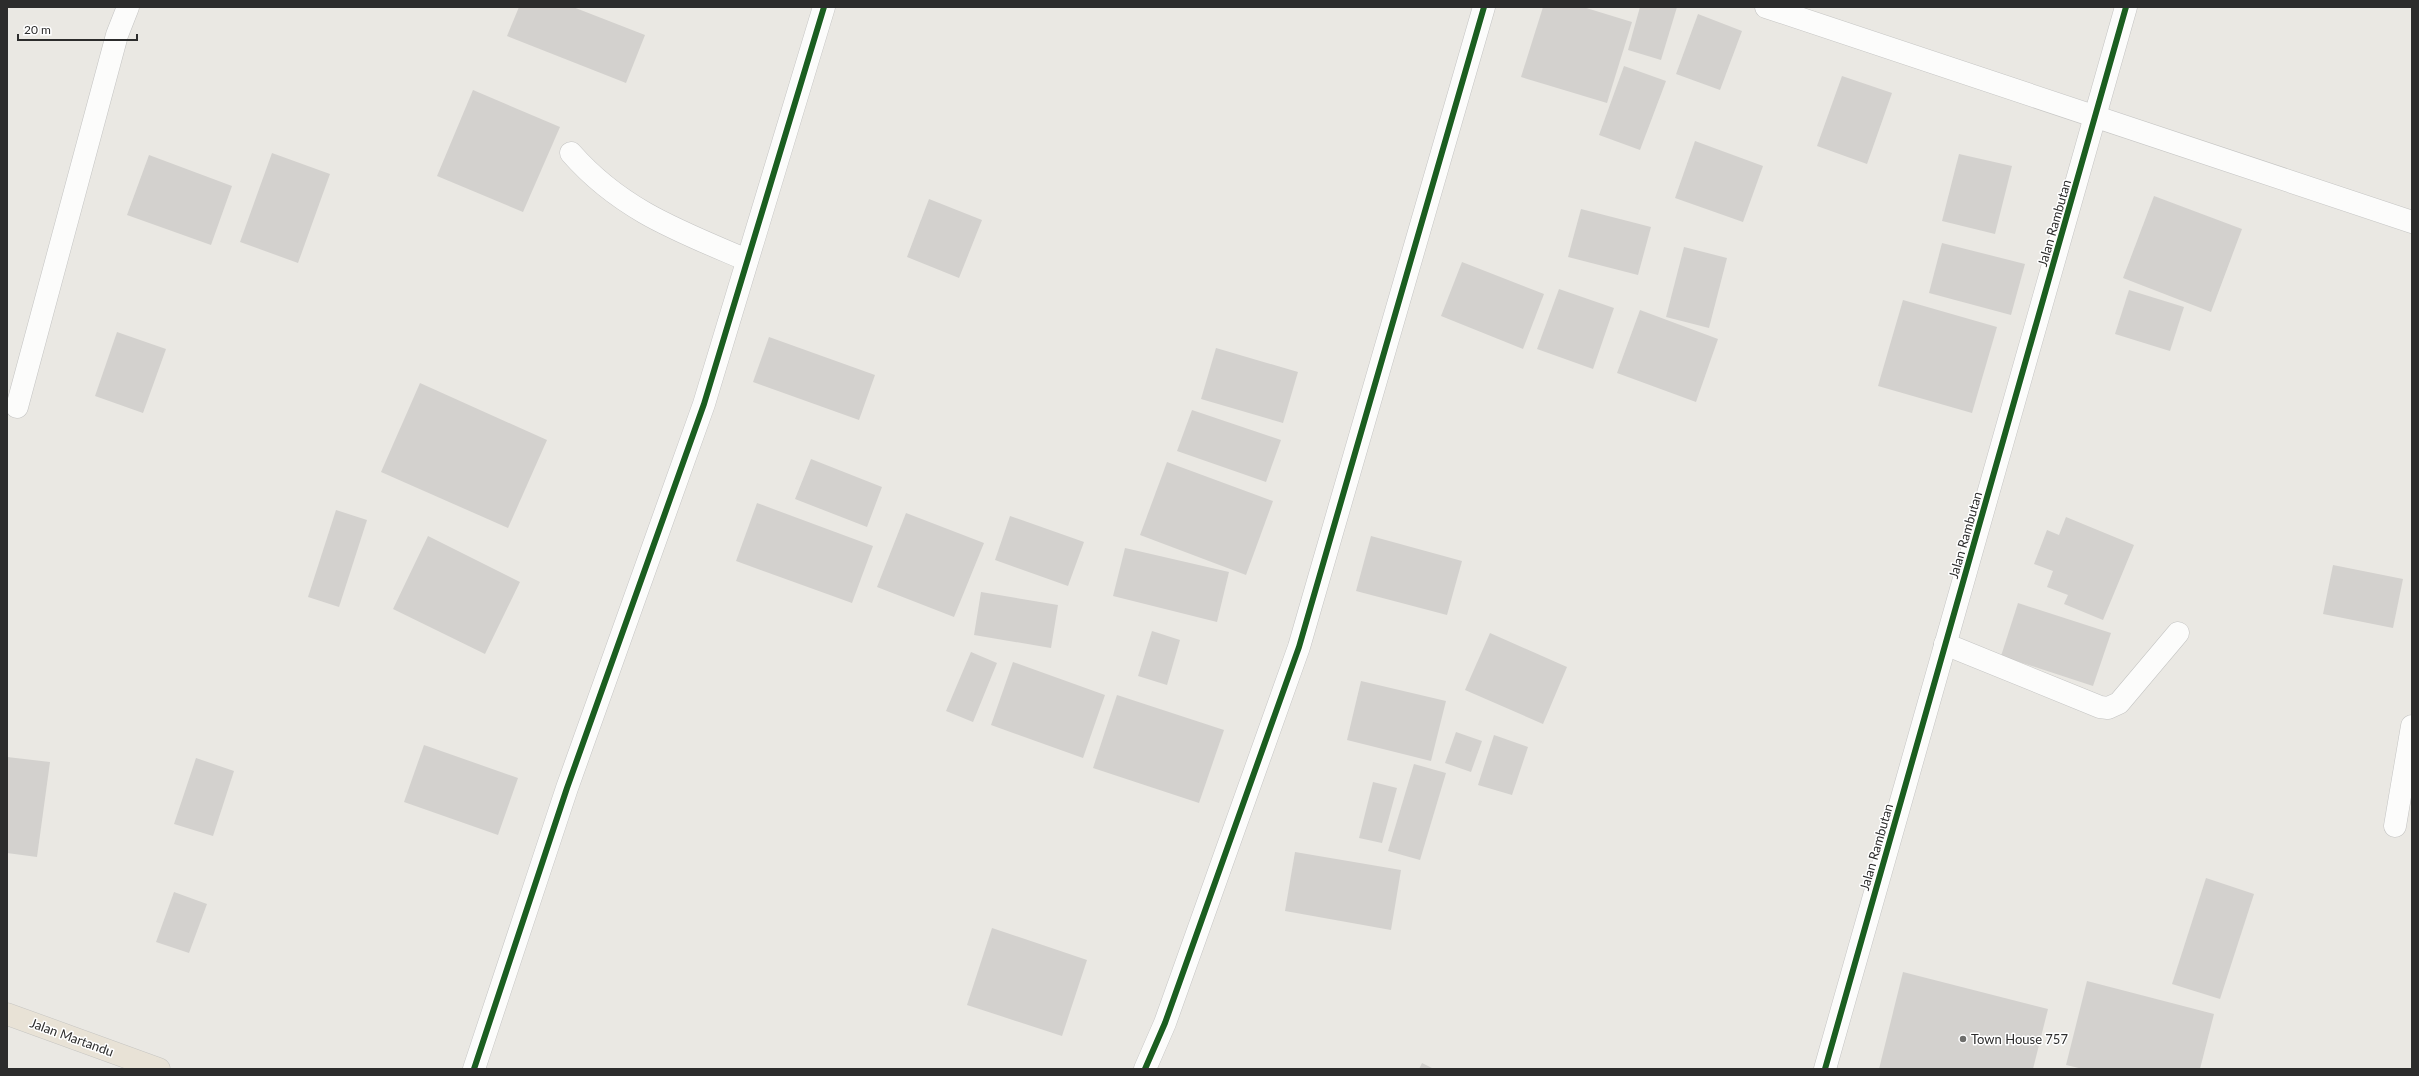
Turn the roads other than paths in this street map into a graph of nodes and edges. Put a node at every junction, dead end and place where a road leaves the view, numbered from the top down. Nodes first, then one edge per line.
1 (128, 7) edge
2 (824, 7) edge
3 (1484, 7) edge
4 (1766, 7) edge
5 (2126, 7) edge
6 (2096, 116) junction
7 (570, 153) dead end
8 (2412, 222) edge
9 (747, 260) junction
10 (17, 407) dead end
11 (2178, 633) dead end
12 (1945, 644) junction
13 (2412, 726) edge
14 (2395, 826) dead end
15 (7, 1014) edge
16 (159, 1069) edge
17 (474, 1069) edge
18 (1145, 1069) edge
19 (1825, 1069) edge

1 - 10 street
2 - 9 street
3 - 18 street
4 - 6 street
5 - 6 street, Jalan Rambutan
6 - 8 street
6 - 12 street, Jalan Rambutan
7 - 9 street
9 - 17 street
11 - 12 street
12 - 19 street, Jalan Rambutan
13 - 14 street
15 - 16 highway, Jalan Martandu

